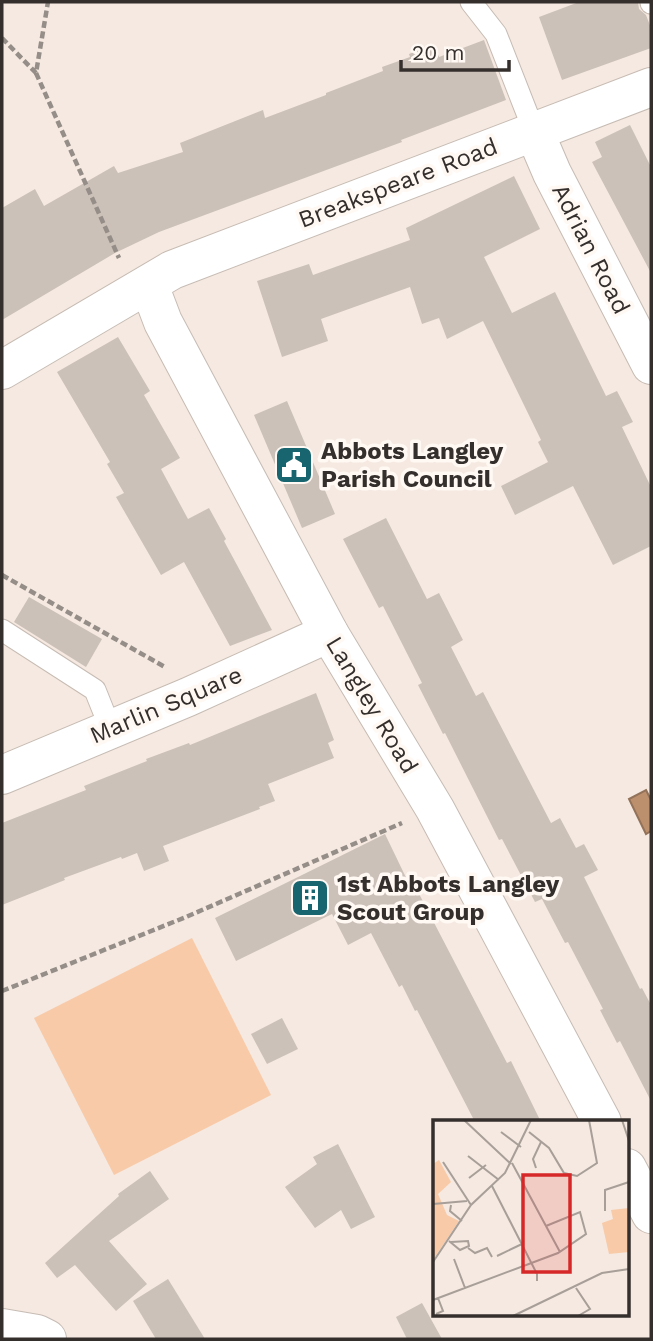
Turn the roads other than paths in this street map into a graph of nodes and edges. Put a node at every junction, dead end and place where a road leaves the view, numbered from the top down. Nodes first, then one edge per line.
1 (471, 2) edge
2 (651, 88) edge
3 (534, 131) junction
4 (141, 288) junction
5 (651, 365) edge
6 (2, 370) edge
7 (2, 630) edge
8 (329, 633) junction
9 (111, 730) junction
10 (2, 775) edge
11 (601, 1120) edge
12 (628, 1170) edge
13 (651, 1214) edge
14 (2, 1328) edge
15 (47, 1339) edge

1 - 3 lane
2 - 3 street, Breakspeare Road
3 - 4 street, Breakspeare Road
3 - 5 street, Adrian Road
4 - 6 street
4 - 8 street, Langley Road
7 - 9 lane
8 - 9 street, Marlin Square
8 - 11 street, Langley Road
9 - 10 street, Marlin Square
12 - 13 street
14 - 15 street

